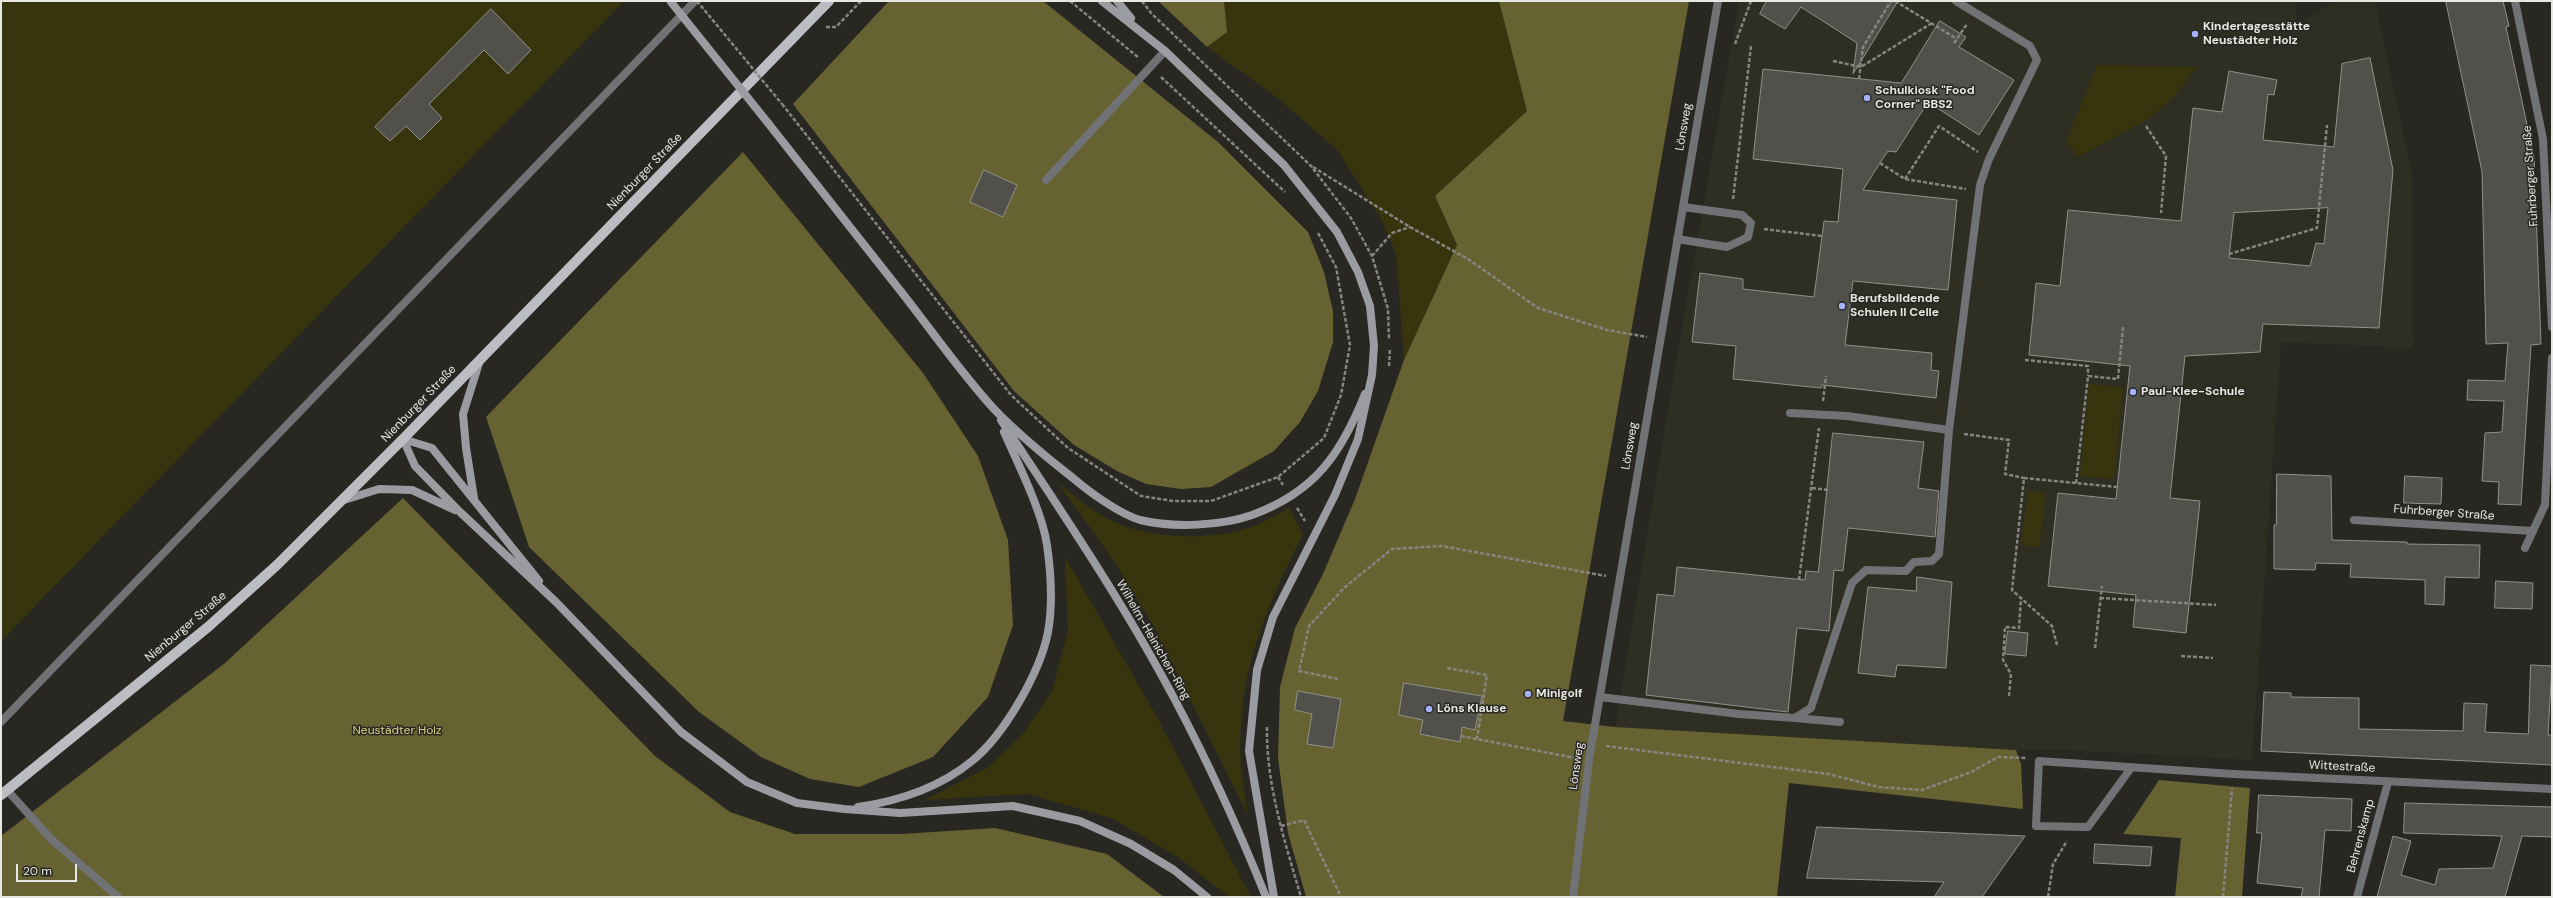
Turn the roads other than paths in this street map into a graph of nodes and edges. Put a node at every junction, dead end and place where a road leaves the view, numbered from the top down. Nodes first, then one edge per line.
1 (696, 1) edge
2 (829, 1) edge
3 (1102, 1) edge
4 (1117, 1) edge
5 (1718, 1) edge
6 (1956, 1) edge
7 (2515, 1) edge
8 (670, 2) edge
9 (1139, 28) junction
10 (1165, 51) junction
11 (1046, 180) dead end
12 (1683, 207) junction
13 (1678, 240) junction
14 (2552, 328) edge
15 (2552, 358) edge
16 (481, 359) junction
17 (1372, 375) junction
18 (994, 409) junction
19 (1790, 413) dead end
20 (1949, 430) junction
21 (403, 439) junction
22 (474, 498) junction
23 (341, 501) junction
24 (460, 512) junction
25 (2354, 520) dead end
26 (2533, 531) junction
27 (2524, 548) dead end
28 (556, 602) junction
29 (1600, 697) junction
30 (1795, 718) junction
31 (1, 722) edge
32 (1840, 722) dead end
33 (2131, 768) junction
34 (2388, 782) junction
35 (2552, 789) edge
36 (4, 793) edge
37 (844, 809) junction
38 (118, 897) edge
39 (1207, 897) edge
40 (1266, 897) edge
41 (1274, 897) edge
42 (1573, 897) edge
43 (2357, 897) edge

1 - 31 street
2 - 16 main road, Nienburger Straße
3 - 9 main road
4 - 9 main road
5 - 12 street, Lönsweg
6 - 20 street
7 - 14 street, Fuhrberger Straße
8 - 18 main road, bridge
9 - 10 main road
10 - 11 street
10 - 17 main road
12 - 13 street, Lönsweg
12 - 13 street
13 - 29 street, Lönsweg
15 - 26 street
16 - 21 main road, Nienburger Straße
16 - 22 main road
17 - 18 main road
17 - 41 main road
18 - 37 main road
18 - 40 main road, Wilhelm-Heinichen-Ring
19 - 20 street
20 - 30 street
21 - 22 main road
21 - 23 main road, Nienburger Straße
21 - 24 main road
22 - 28 main road
23 - 24 main road
23 - 36 main road, Nienburger Straße
24 - 28 main road
25 - 26 street, Fuhrberger Straße
26 - 27 street
28 - 37 main road
29 - 30 street
29 - 42 street, Lönsweg
30 - 32 street
33 - 33 street, Wittestraße
33 - 34 street, Wittestraße
34 - 35 street, Wittestraße
34 - 43 street, Behrenskamp
36 - 38 street
37 - 39 main road

